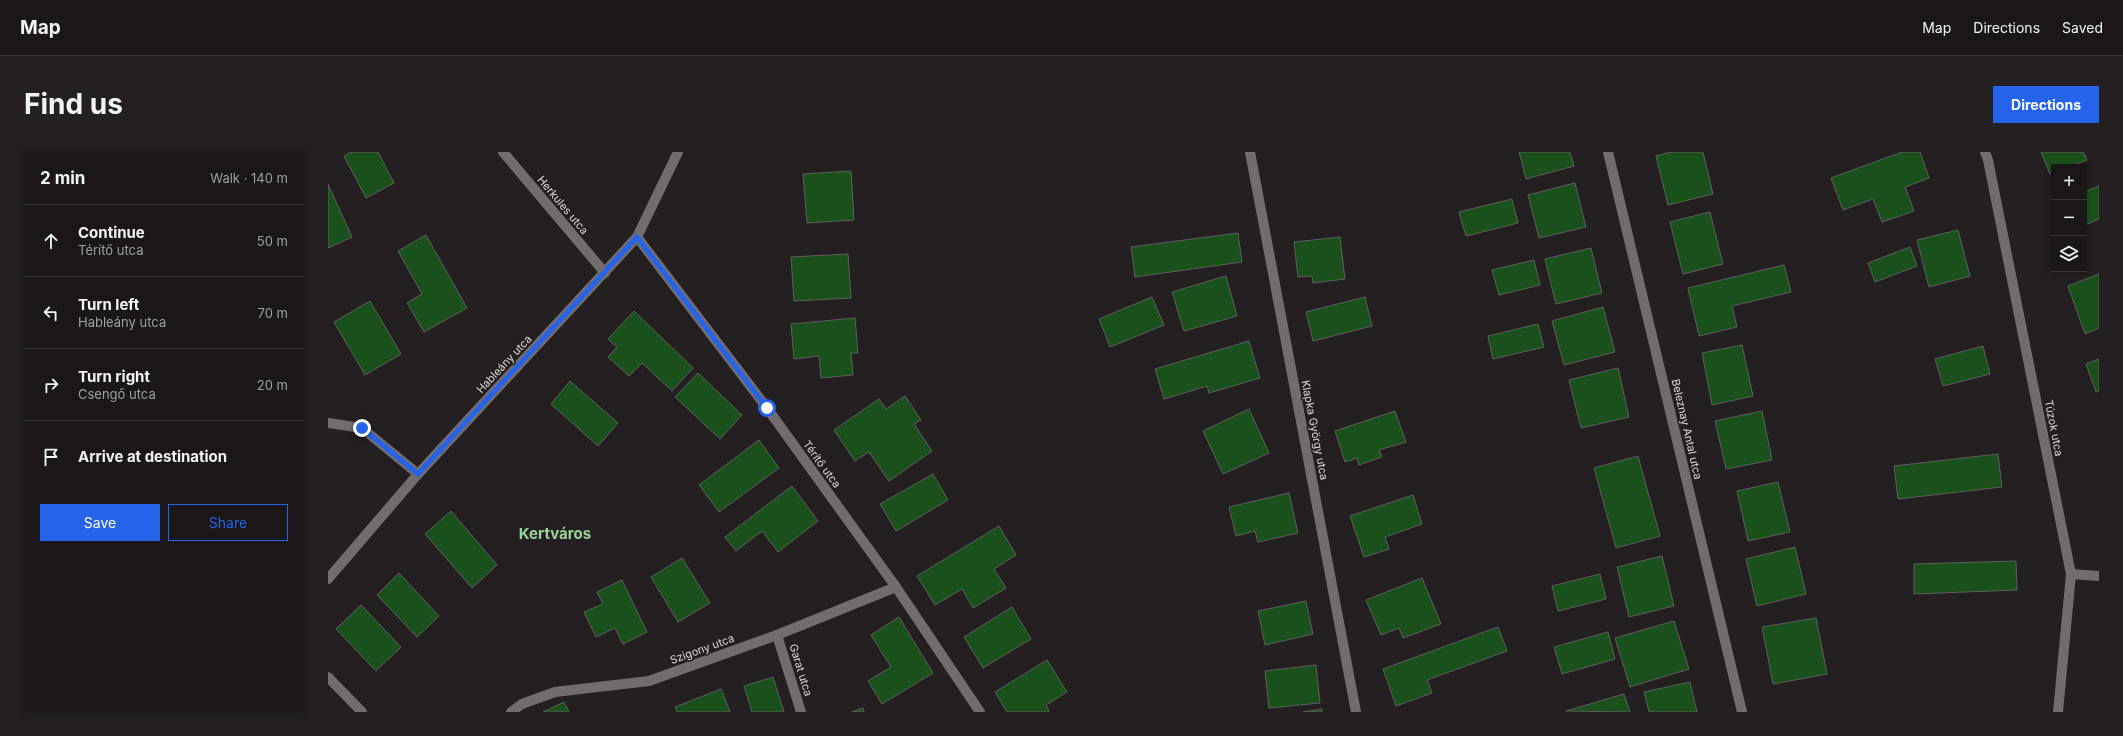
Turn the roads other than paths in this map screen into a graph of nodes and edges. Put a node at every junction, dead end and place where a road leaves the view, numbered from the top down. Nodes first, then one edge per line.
1 (503, 152) edge
2 (678, 152) edge
3 (1250, 152) edge
4 (1608, 152) edge
5 (1985, 152) edge
6 (637, 237) junction
7 (605, 273) junction
8 (328, 422) edge
9 (418, 474) junction
10 (2071, 574) junction
11 (2099, 576) edge
12 (328, 579) edge
13 (896, 587) junction
14 (777, 635) junction
15 (328, 677) edge
16 (362, 712) edge
17 (511, 712) edge
18 (801, 712) edge
19 (980, 712) edge
20 (1356, 712) edge
21 (1742, 712) edge
22 (2058, 712) edge

1 - 7 street, Herkules utca
2 - 6 street, Hableány utca
3 - 20 street, Klapka György utca
4 - 21 street, Beleznay Antal utca
5 - 10 street, Túzok utca
6 - 7 street, Hableány utca
6 - 13 street, Térítő utca
7 - 9 street, Hableány utca
8 - 9 street
9 - 12 street, Hableány utca
10 - 11 street
10 - 22 street, Túzok utca
13 - 14 street, Szigony utca
13 - 19 street, Térítő utca
14 - 17 street, Szigony utca
14 - 18 street, Garat utca
15 - 16 street

